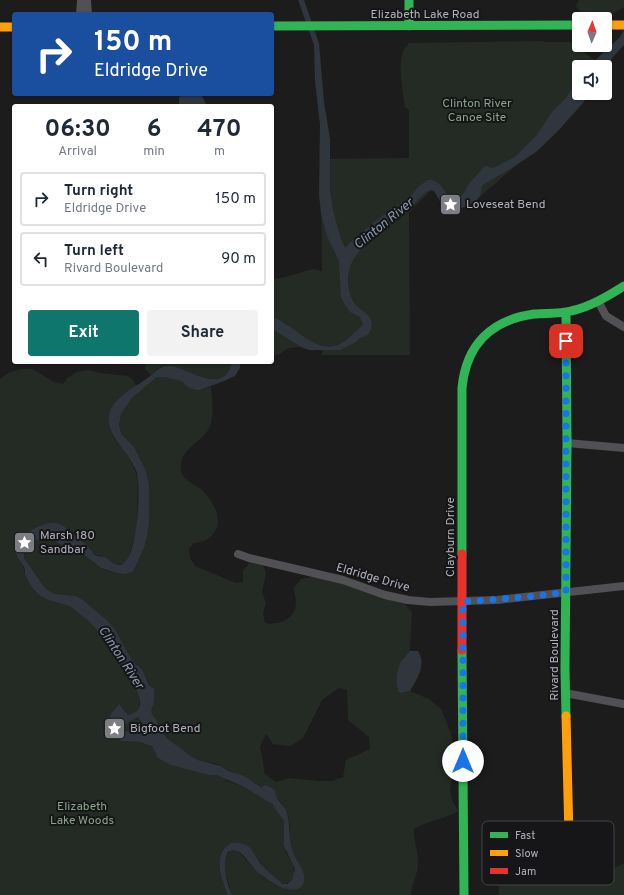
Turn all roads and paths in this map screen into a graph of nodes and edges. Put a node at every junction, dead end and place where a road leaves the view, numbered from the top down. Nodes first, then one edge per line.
1 (81, 0) edge
2 (87, 0) edge
3 (409, 0) edge
4 (80, 12) edge
5 (88, 12) edge
6 (572, 25) edge
7 (612, 25) edge
8 (624, 25) edge
9 (274, 26) edge
10 (409, 26) junction
11 (0, 27) edge
12 (12, 27) edge
13 (624, 286) edge
14 (598, 301) junction
15 (566, 312) junction
16 (624, 327) edge
17 (567, 443) junction
18 (624, 448) edge
19 (238, 554) dead end
20 (624, 586) edge
21 (566, 592) junction
22 (463, 602) junction
23 (566, 693) junction
24 (624, 704) edge
25 (569, 821) edge
26 (464, 895) edge

1 - 4 street
2 - 5 street
3 - 10 street
6 - 10 street, Elizabeth Lake Road
7 - 8 street
9 - 10 street, Elizabeth Lake Road
11 - 12 street
13 - 14 street, Clayburn Drive
14 - 15 street, Clayburn Drive
14 - 16 street
15 - 17 street, Rivard Boulevard
15 - 22 street, Clayburn Drive
17 - 18 street
17 - 21 street, Rivard Boulevard
19 - 22 street, Eldridge Drive
20 - 21 street, Eldridge Drive
21 - 22 street, Eldridge Drive
21 - 23 street, Rivard Boulevard
22 - 26 street, Clayburn Drive
23 - 24 street
23 - 25 street, Rivard Boulevard

